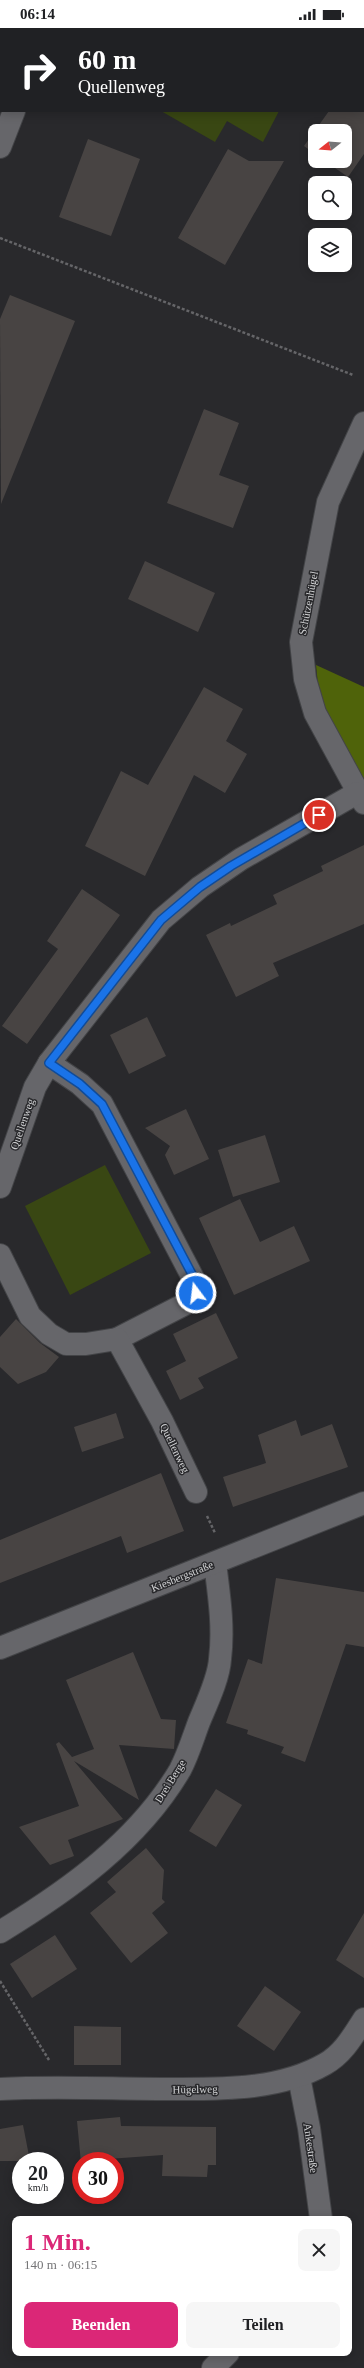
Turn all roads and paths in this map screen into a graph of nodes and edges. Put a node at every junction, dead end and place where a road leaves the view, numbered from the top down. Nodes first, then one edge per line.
1 (14, 112) edge
2 (0, 147) edge
3 (0, 238) edge
4 (353, 375) dead end
5 (364, 423) edge
6 (361, 798) edge
7 (49, 1063) junction
8 (0, 1187) edge
9 (0, 1255) edge
10 (117, 1339) junction
11 (196, 1492) joint
12 (364, 1503) edge
13 (215, 1563) junction
14 (0, 1648) edge
15 (0, 1932) edge
16 (0, 1981) edge
17 (364, 2019) edge
18 (299, 2076) junction
19 (66, 2088) junction
20 (0, 2089) edge
21 (321, 2216) edge
22 (225, 2356) edge
23 (213, 2368) edge

1 - 2 street
3 - 4 path
5 - 6 street, Schützenhügel
6 - 7 street, Quellenweg
7 - 8 street, Quellenweg
7 - 10 street
9 - 10 street
10 - 11 street, Quellenweg
11 - 13 path
12 - 13 street, Kiesbergstraße
13 - 14 street, Kiesbergstraße
13 - 15 street, Drei Berge
16 - 19 path
17 - 18 street, Hügelweg
18 - 19 street, Hügelweg
18 - 21 street, Ankestraße
19 - 20 street, Hügelweg
22 - 23 street

